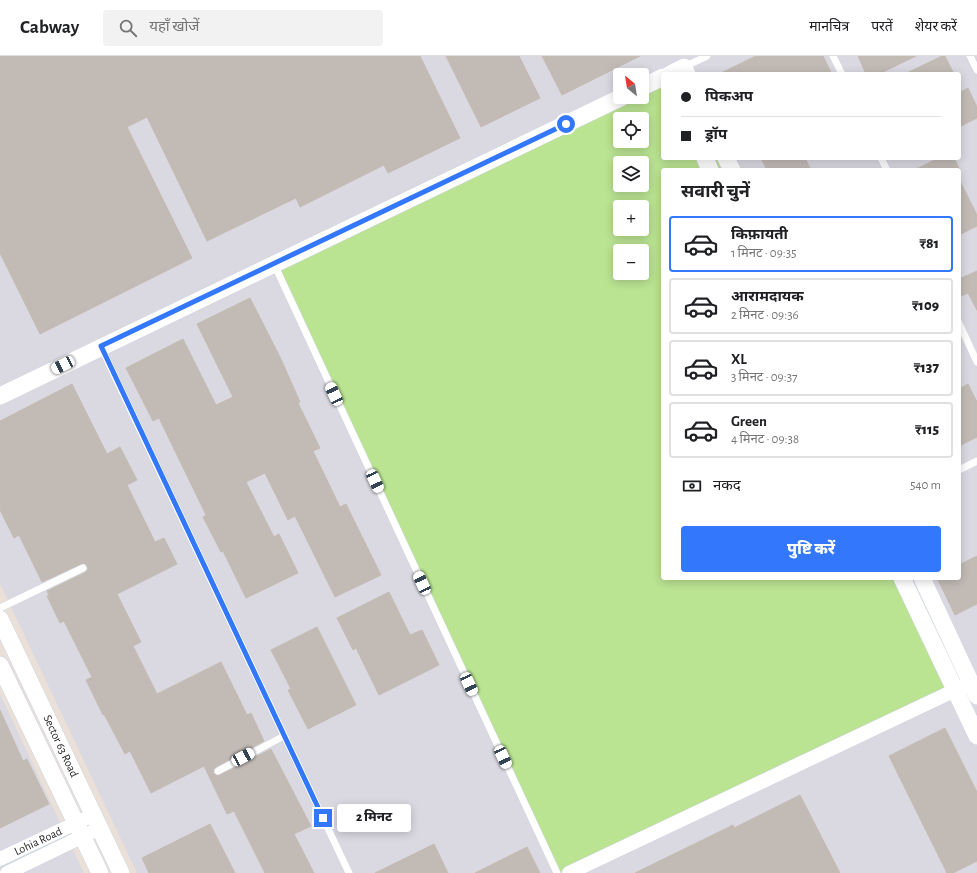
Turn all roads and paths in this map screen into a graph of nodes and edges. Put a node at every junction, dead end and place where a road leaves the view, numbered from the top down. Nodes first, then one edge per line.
1 (707, 56) edge
2 (833, 56) edge
3 (970, 56) edge
4 (977, 70) edge
5 (680, 72) edge
6 (841, 72) edge
7 (661, 78) edge
8 (649, 84) edge
9 (613, 101) edge
10 (274, 264) junction
11 (961, 327) edge
12 (101, 346) junction
13 (977, 362) edge
14 (0, 396) edge
15 (977, 461) edge
16 (961, 469) edge
17 (84, 568) dead end
18 (903, 580) edge
19 (923, 580) edge
20 (0, 608) edge
21 (0, 619) edge
22 (0, 664) edge
23 (955, 690) junction
24 (974, 690) edge
25 (284, 736) junction
26 (977, 736) edge
27 (218, 771) dead end
28 (96, 821) junction
29 (79, 830) junction
30 (0, 859) edge
31 (7, 873) edge
32 (100, 873) edge
33 (121, 873) edge
34 (349, 873) edge
35 (557, 873) edge
36 (568, 873) edge

1 - 5 lane
2 - 6 lane
3 - 4 lane
7 - 8 street
9 - 10 street
10 - 12 street
10 - 35 lane
11 - 13 lane
12 - 14 street
12 - 25 lane
15 - 16 lane
17 - 20 lane
18 - 23 street
19 - 24 street
21 - 28 street, Sector 63 Road
22 - 29 street, Sector 63 Road
23 - 24 street
23 - 26 street
23 - 36 street
25 - 27 lane
25 - 34 lane
28 - 29 street
28 - 33 street, Sector 63 Road
29 - 30 street, Lohia Road
29 - 31 street, Lohia Road
29 - 32 street, Sector 63 Road

